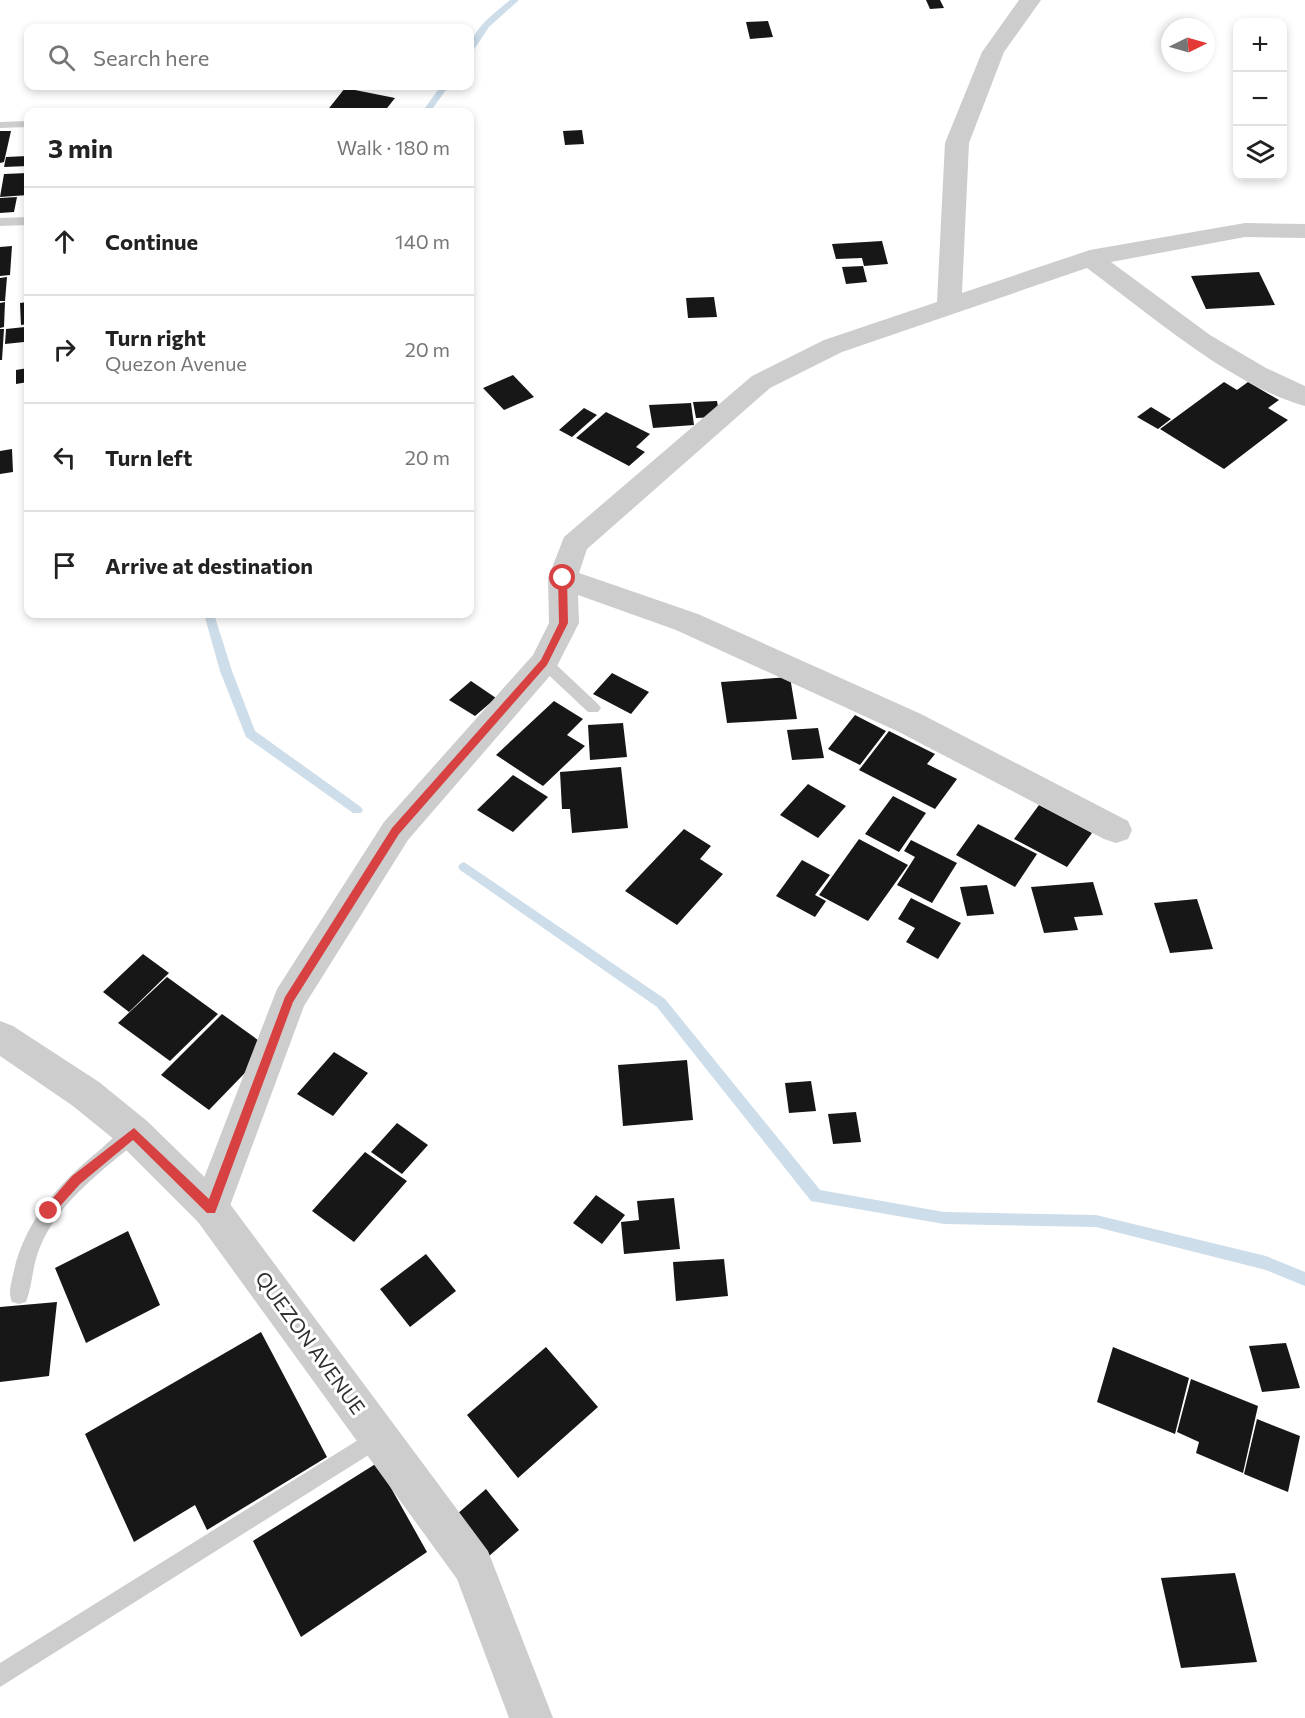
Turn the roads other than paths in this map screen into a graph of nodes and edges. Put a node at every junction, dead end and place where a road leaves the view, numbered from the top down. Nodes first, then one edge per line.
1 (1030, 0) edge
2 (24, 124) edge
3 (0, 125) edge
4 (24, 220) edge
5 (0, 222) edge
6 (1305, 231) edge
7 (1090, 258) junction
8 (949, 306) junction
9 (1305, 398) edge
10 (563, 578) junction
11 (544, 662) junction
12 (593, 708) dead end
13 (1116, 830) dead end
14 (0, 1037) edge
15 (134, 1133) junction
16 (211, 1209) junction
17 (19, 1295) dead end
18 (379, 1437) junction
19 (0, 1676) edge
20 (531, 1718) edge

1 - 8 street
2 - 3 lane
4 - 5 lane
6 - 7 street
7 - 8 street
7 - 9 street
8 - 10 street
10 - 11 street
10 - 13 street
11 - 12 lane
11 - 16 street
14 - 15 street, QUEZON AVENUE
15 - 16 street, QUEZON AVENUE
15 - 17 lane
16 - 18 street, QUEZON AVENUE
18 - 19 lane
18 - 20 street, QUEZON AVENUE

